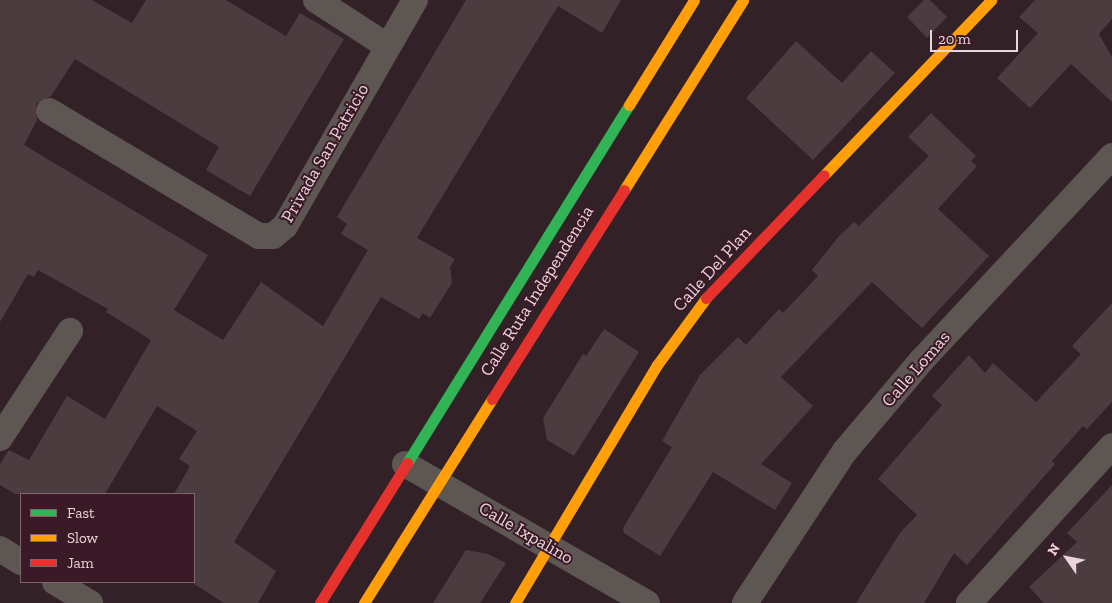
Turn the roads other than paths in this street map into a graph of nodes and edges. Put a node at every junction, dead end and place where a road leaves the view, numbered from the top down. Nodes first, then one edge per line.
1 (316, 0) edge
2 (415, 0) edge
3 (694, 0) edge
4 (743, 0) edge
5 (990, 0) edge
6 (387, 46) junction
7 (49, 111) dead end
8 (1112, 156) edge
9 (70, 331) dead end
10 (0, 438) edge
11 (1112, 446) edge
12 (405, 464) junction
13 (438, 482) junction
14 (550, 547) junction
15 (0, 549) edge
16 (20, 561) edge
17 (57, 583) edge
18 (90, 603) edge
19 (320, 603) edge
20 (364, 603) edge
21 (515, 603) edge
22 (648, 603) edge
23 (745, 603) edge
24 (968, 603) edge

1 - 6 street
2 - 6 street, Privada San Patricio
3 - 12 main road, Calle Ruta Independencia
4 - 13 main road, Calle Ruta Independencia
5 - 14 main road, Calle Del Plan
6 - 7 street, Privada San Patricio
8 - 23 street, Calle Lomas
9 - 10 street
11 - 24 street
12 - 13 street, Calle Ixpalino
12 - 19 main road, Calle Ruta Independencia
13 - 14 street, Calle Ixpalino
13 - 20 main road, Calle Ruta Independencia
14 - 21 main road, Calle Del Plan
14 - 22 street, Calle Ixpalino
15 - 16 street
17 - 18 street

